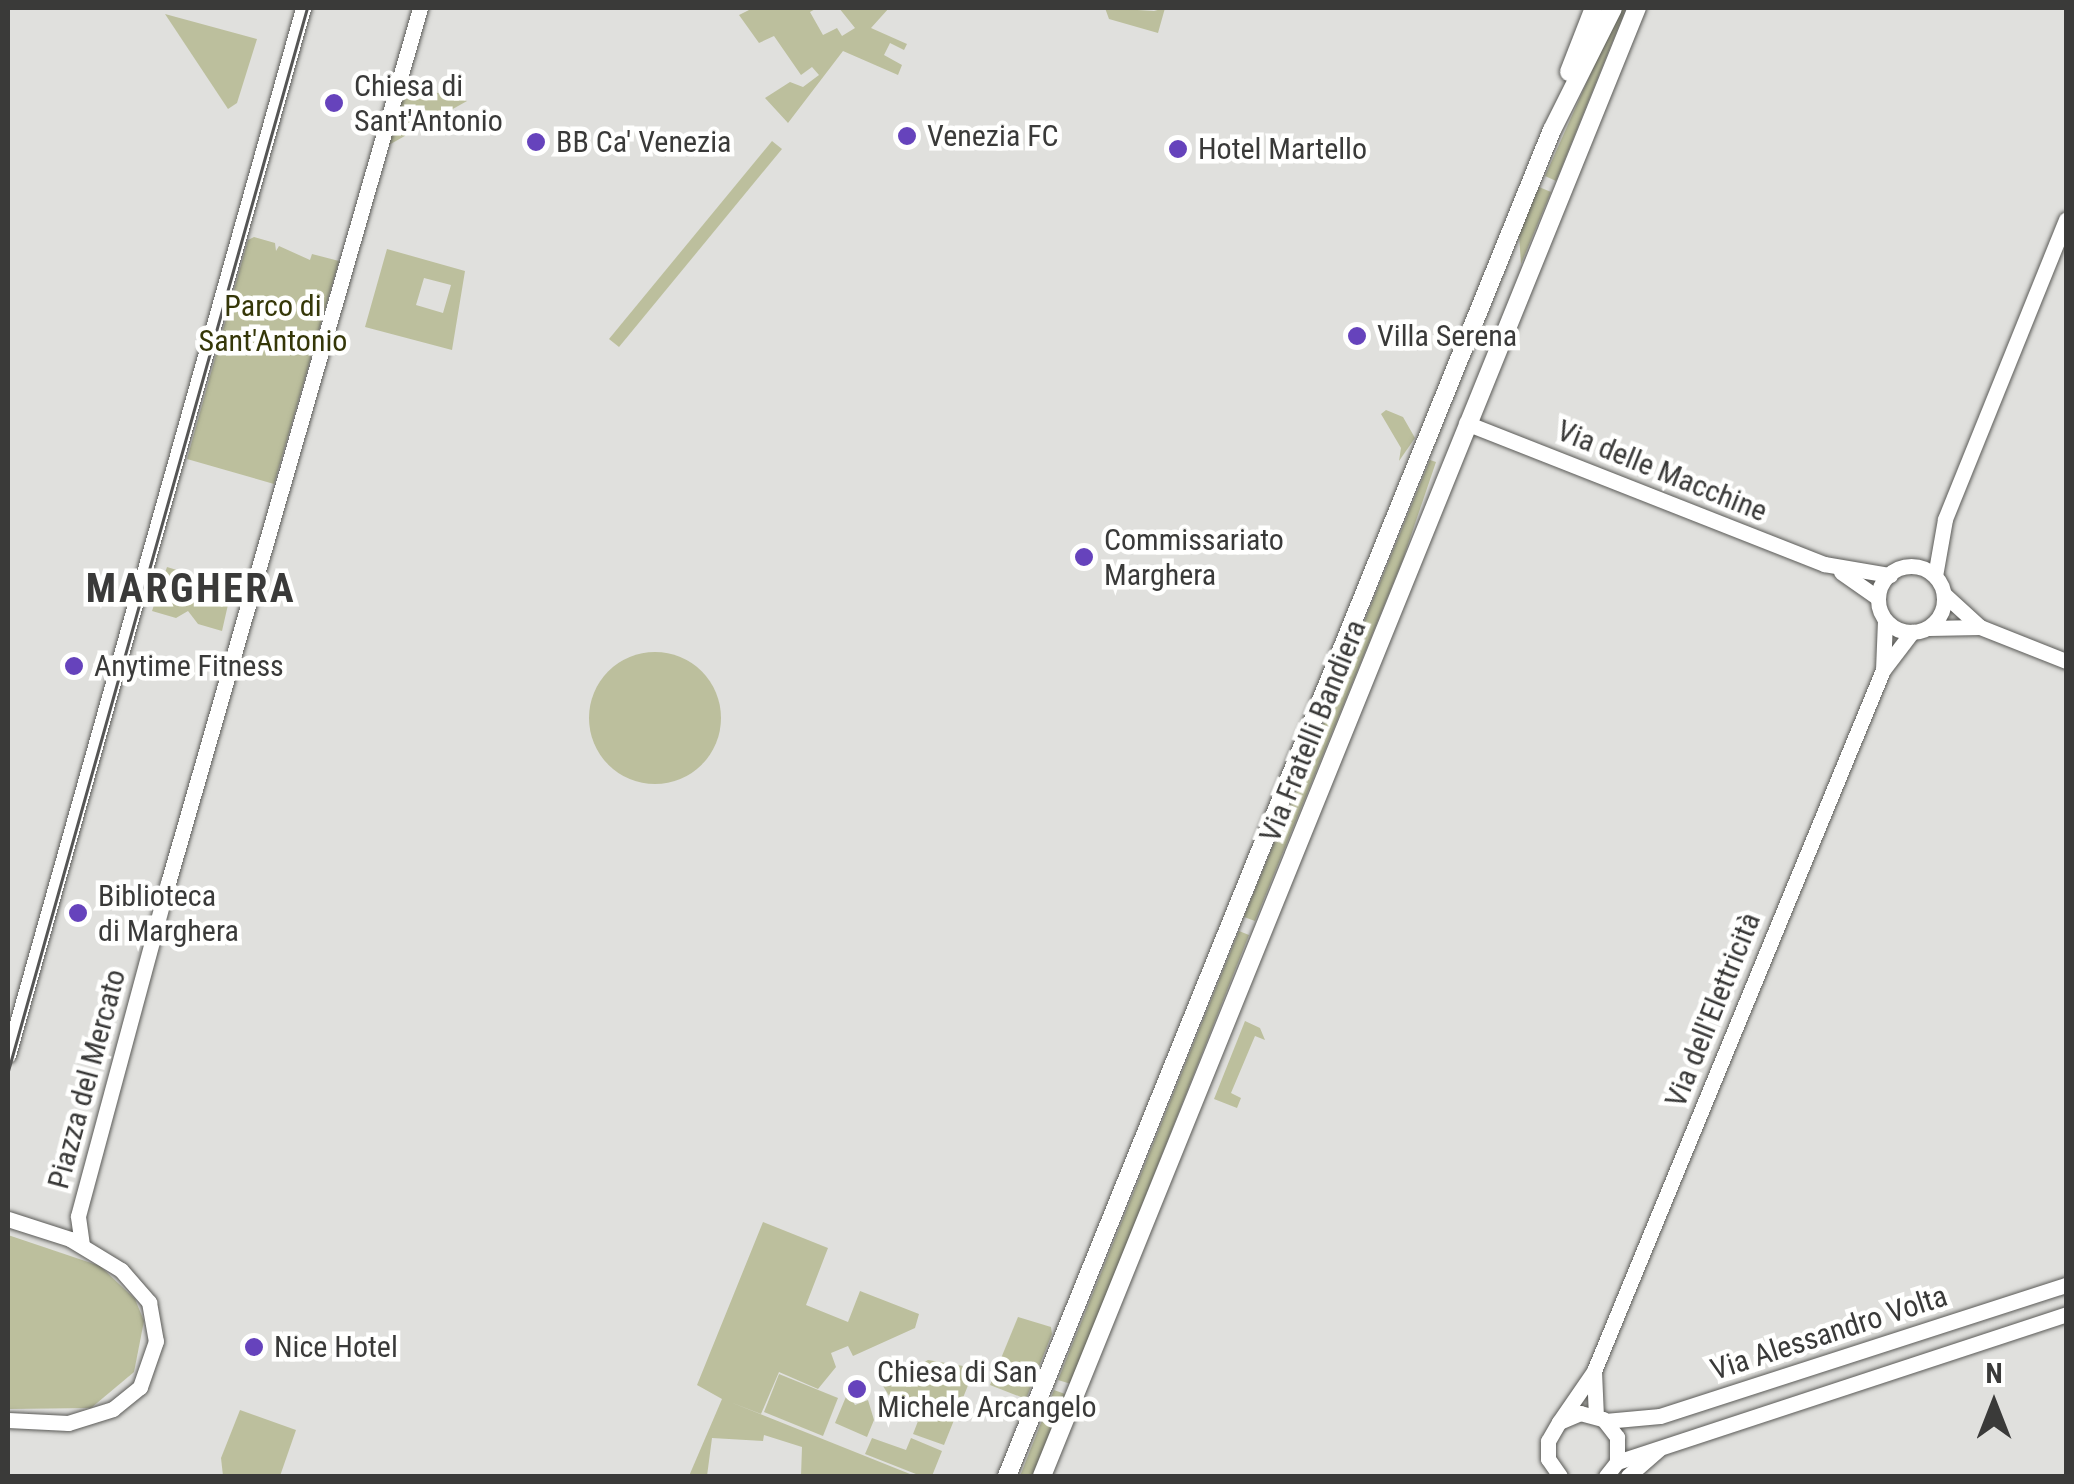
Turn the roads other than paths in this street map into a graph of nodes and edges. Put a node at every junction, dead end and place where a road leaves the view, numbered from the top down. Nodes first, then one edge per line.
1 (303, 8) edge
2 (420, 8) edge
3 (1594, 8) edge
4 (1613, 8) edge
5 (1637, 8) edge
6 (1552, 130) junction
7 (2066, 219) edge
8 (1436, 412) junction
9 (1466, 423) junction
10 (1838, 569) junction
11 (1890, 574) junction
12 (1934, 576) junction
13 (1944, 595) junction
14 (1878, 598) junction
15 (1885, 620) junction
16 (1980, 628) junction
17 (1920, 630) junction
18 (2066, 661) edge
19 (1883, 670) junction
20 (8, 1056) edge
21 (8, 1219) edge
22 (82, 1245) junction
23 (2066, 1285) edge
24 (2066, 1314) edge
25 (1594, 1371) junction
26 (1601, 1418) junction
27 (8, 1420) edge
28 (1559, 1422) junction
29 (1676, 1440) junction
30 (1617, 1462) junction
31 (1554, 1474) edge
32 (1008, 1476) edge
33 (1042, 1476) edge
34 (1606, 1476) edge
35 (1628, 1476) edge

1 - 20 street
2 - 22 street, Piazza del Mercato
3 - 6 main road, Via Fratelli Bandiera
4 - 6 main road, Via Fratelli Bandiera
5 - 9 main road, Via Fratelli Bandiera
6 - 8 main road, Via Fratelli Bandiera
7 - 12 street
8 - 9 main road
8 - 32 main road, Via Fratelli Bandiera
9 - 10 street, Via delle Macchine
9 - 33 main road, Via Fratelli Bandiera
10 - 11 street, Via delle Macchine
10 - 14 street, Via delle Macchine
11 - 12 street
11 - 14 street
12 - 13 street
13 - 16 street
13 - 17 street
14 - 15 street
15 - 17 street
15 - 19 street, Via dell'Elettricità
16 - 17 street
16 - 18 street
17 - 19 street, Via dell'Elettricità
19 - 25 street, Via dell'Elettricità
21 - 22 street
22 - 27 street
23 - 26 street, Via Alessandro Volta
24 - 29 street, Via Alessandro Volta
25 - 26 street, Via dell'Elettricità
25 - 28 street, Via dell'Elettricità
26 - 28 street, Via Alessandro Volta
26 - 30 street, Via dell'Elettricità
28 - 31 street
29 - 30 street, Via Alessandro Volta
29 - 35 street
30 - 34 street

